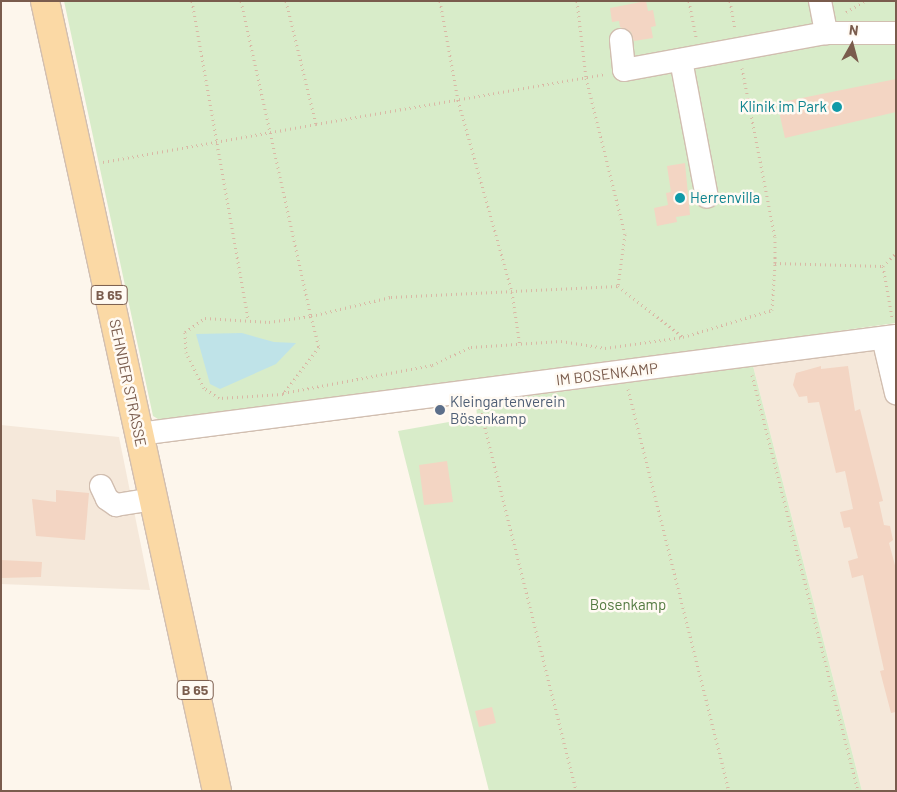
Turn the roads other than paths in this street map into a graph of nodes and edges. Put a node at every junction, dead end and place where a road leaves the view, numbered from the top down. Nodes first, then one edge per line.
1 (46, 1) edge
2 (820, 1) edge
3 (826, 33) junction
4 (896, 33) edge
5 (621, 40) dead end
6 (691, 58) junction
7 (707, 197) dead end
8 (889, 337) edge
9 (896, 393) edge
10 (139, 434) junction
11 (101, 486) dead end
12 (153, 499) junction
13 (217, 791) edge

1 - 10 main road, SEHNDER STRASSE / B 65
2 - 3 street
3 - 4 street
3 - 6 street
5 - 6 street
6 - 7 street
8 - 9 street
8 - 10 street, IM BOSENKAMP
10 - 12 main road, SEHNDER STRASSE / B 65
11 - 12 street
12 - 13 main road, SEHNDER STRASSE / B 65

